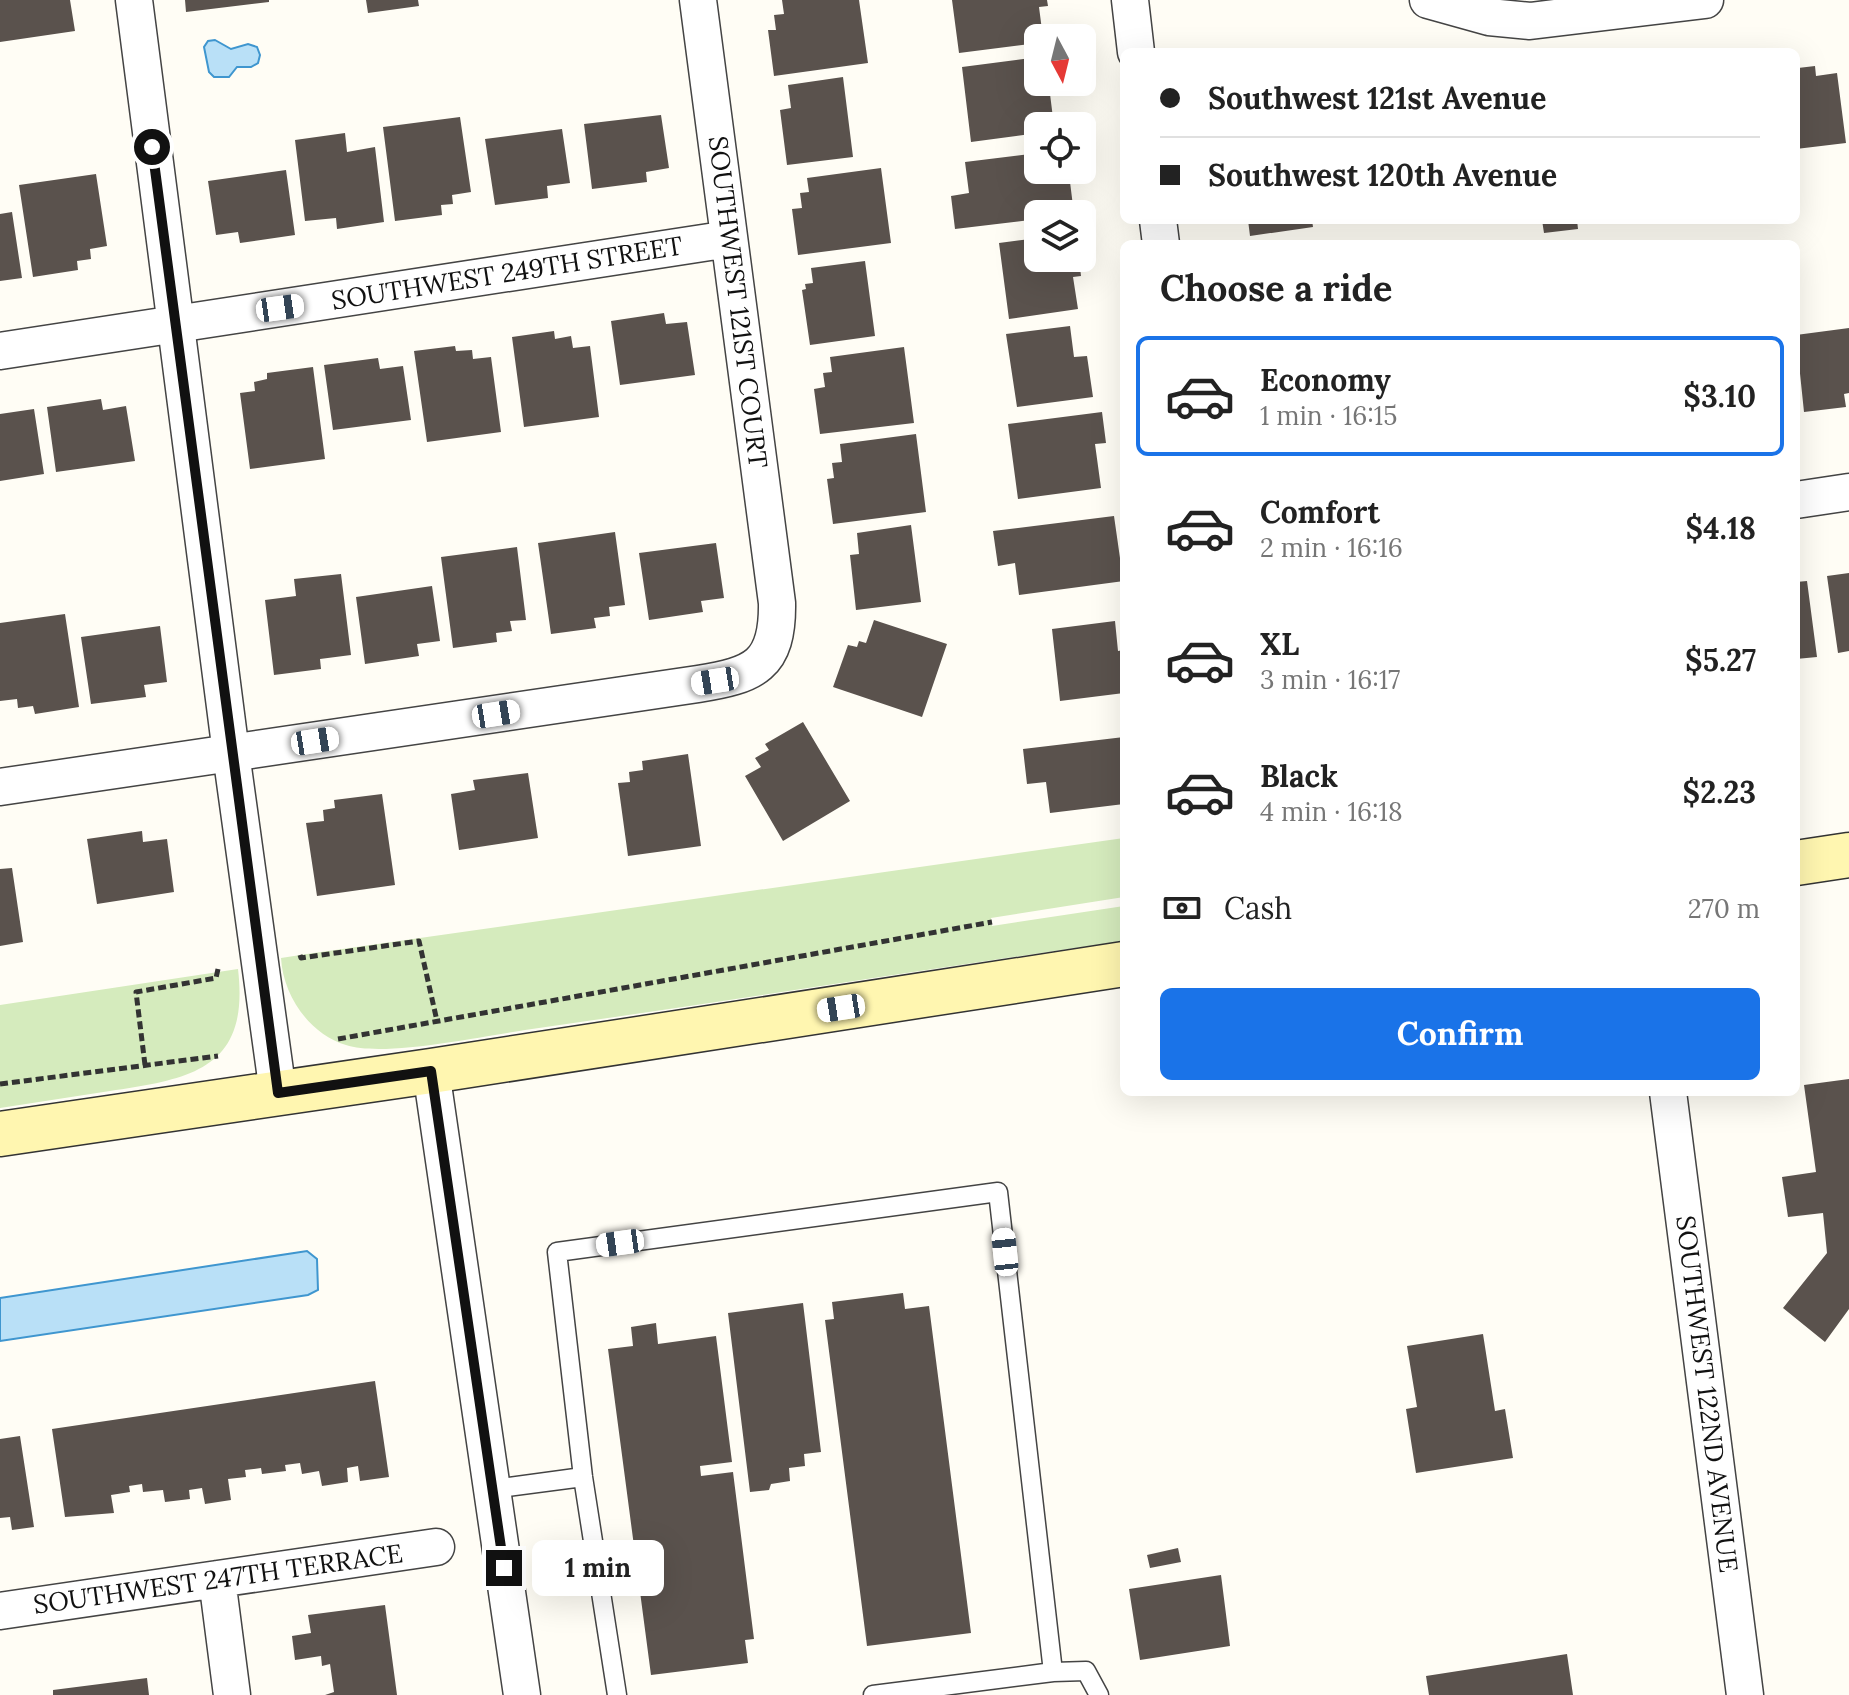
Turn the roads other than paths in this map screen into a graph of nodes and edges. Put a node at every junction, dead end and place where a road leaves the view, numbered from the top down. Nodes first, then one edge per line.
1 (134, 0) edge
2 (698, 0) edge
3 (1130, 0) edge
4 (1428, 0) edge
5 (1705, 0) edge
6 (1136, 48) edge
7 (729, 239) junction
8 (175, 324) junction
9 (0, 351) edge
10 (1849, 492) edge
11 (1800, 499) edge
12 (231, 753) junction
13 (0, 787) edge
14 (1849, 855) edge
15 (1800, 862) edge
16 (1120, 965) edge
17 (431, 1071) junction
18 (278, 1093) junction
19 (1669, 1096) edge
20 (0, 1134) edge
21 (583, 1477) junction
22 (493, 1489) junction
23 (436, 1547) dead end
24 (217, 1579) junction
25 (0, 1611) edge
26 (1053, 1672) junction
27 (232, 1695) edge
28 (522, 1695) edge
29 (617, 1695) edge
30 (873, 1695) edge
31 (1099, 1695) edge
32 (1745, 1695) edge

1 - 8 street
2 - 7 street, SOUTHWEST 121ST COURT
3 - 6 street
4 - 5 street
7 - 8 street, SOUTHWEST 249TH STREET
7 - 12 street, SOUTHWEST 121ST COURT
8 - 9 street, SOUTHWEST 249TH STREET
8 - 12 street
10 - 11 street
12 - 13 street, SOUTHWEST 121ST COURT
12 - 18 street
14 - 15 street
16 - 17 street
17 - 18 street
17 - 22 street
18 - 20 street
19 - 32 street, SOUTHWEST 122ND AVENUE
21 - 22 lane
21 - 26 lane
21 - 29 lane
22 - 28 street
23 - 24 street, SOUTHWEST 247TH TERRACE
24 - 25 street, SOUTHWEST 247TH TERRACE
24 - 27 street
26 - 30 lane
26 - 31 lane

